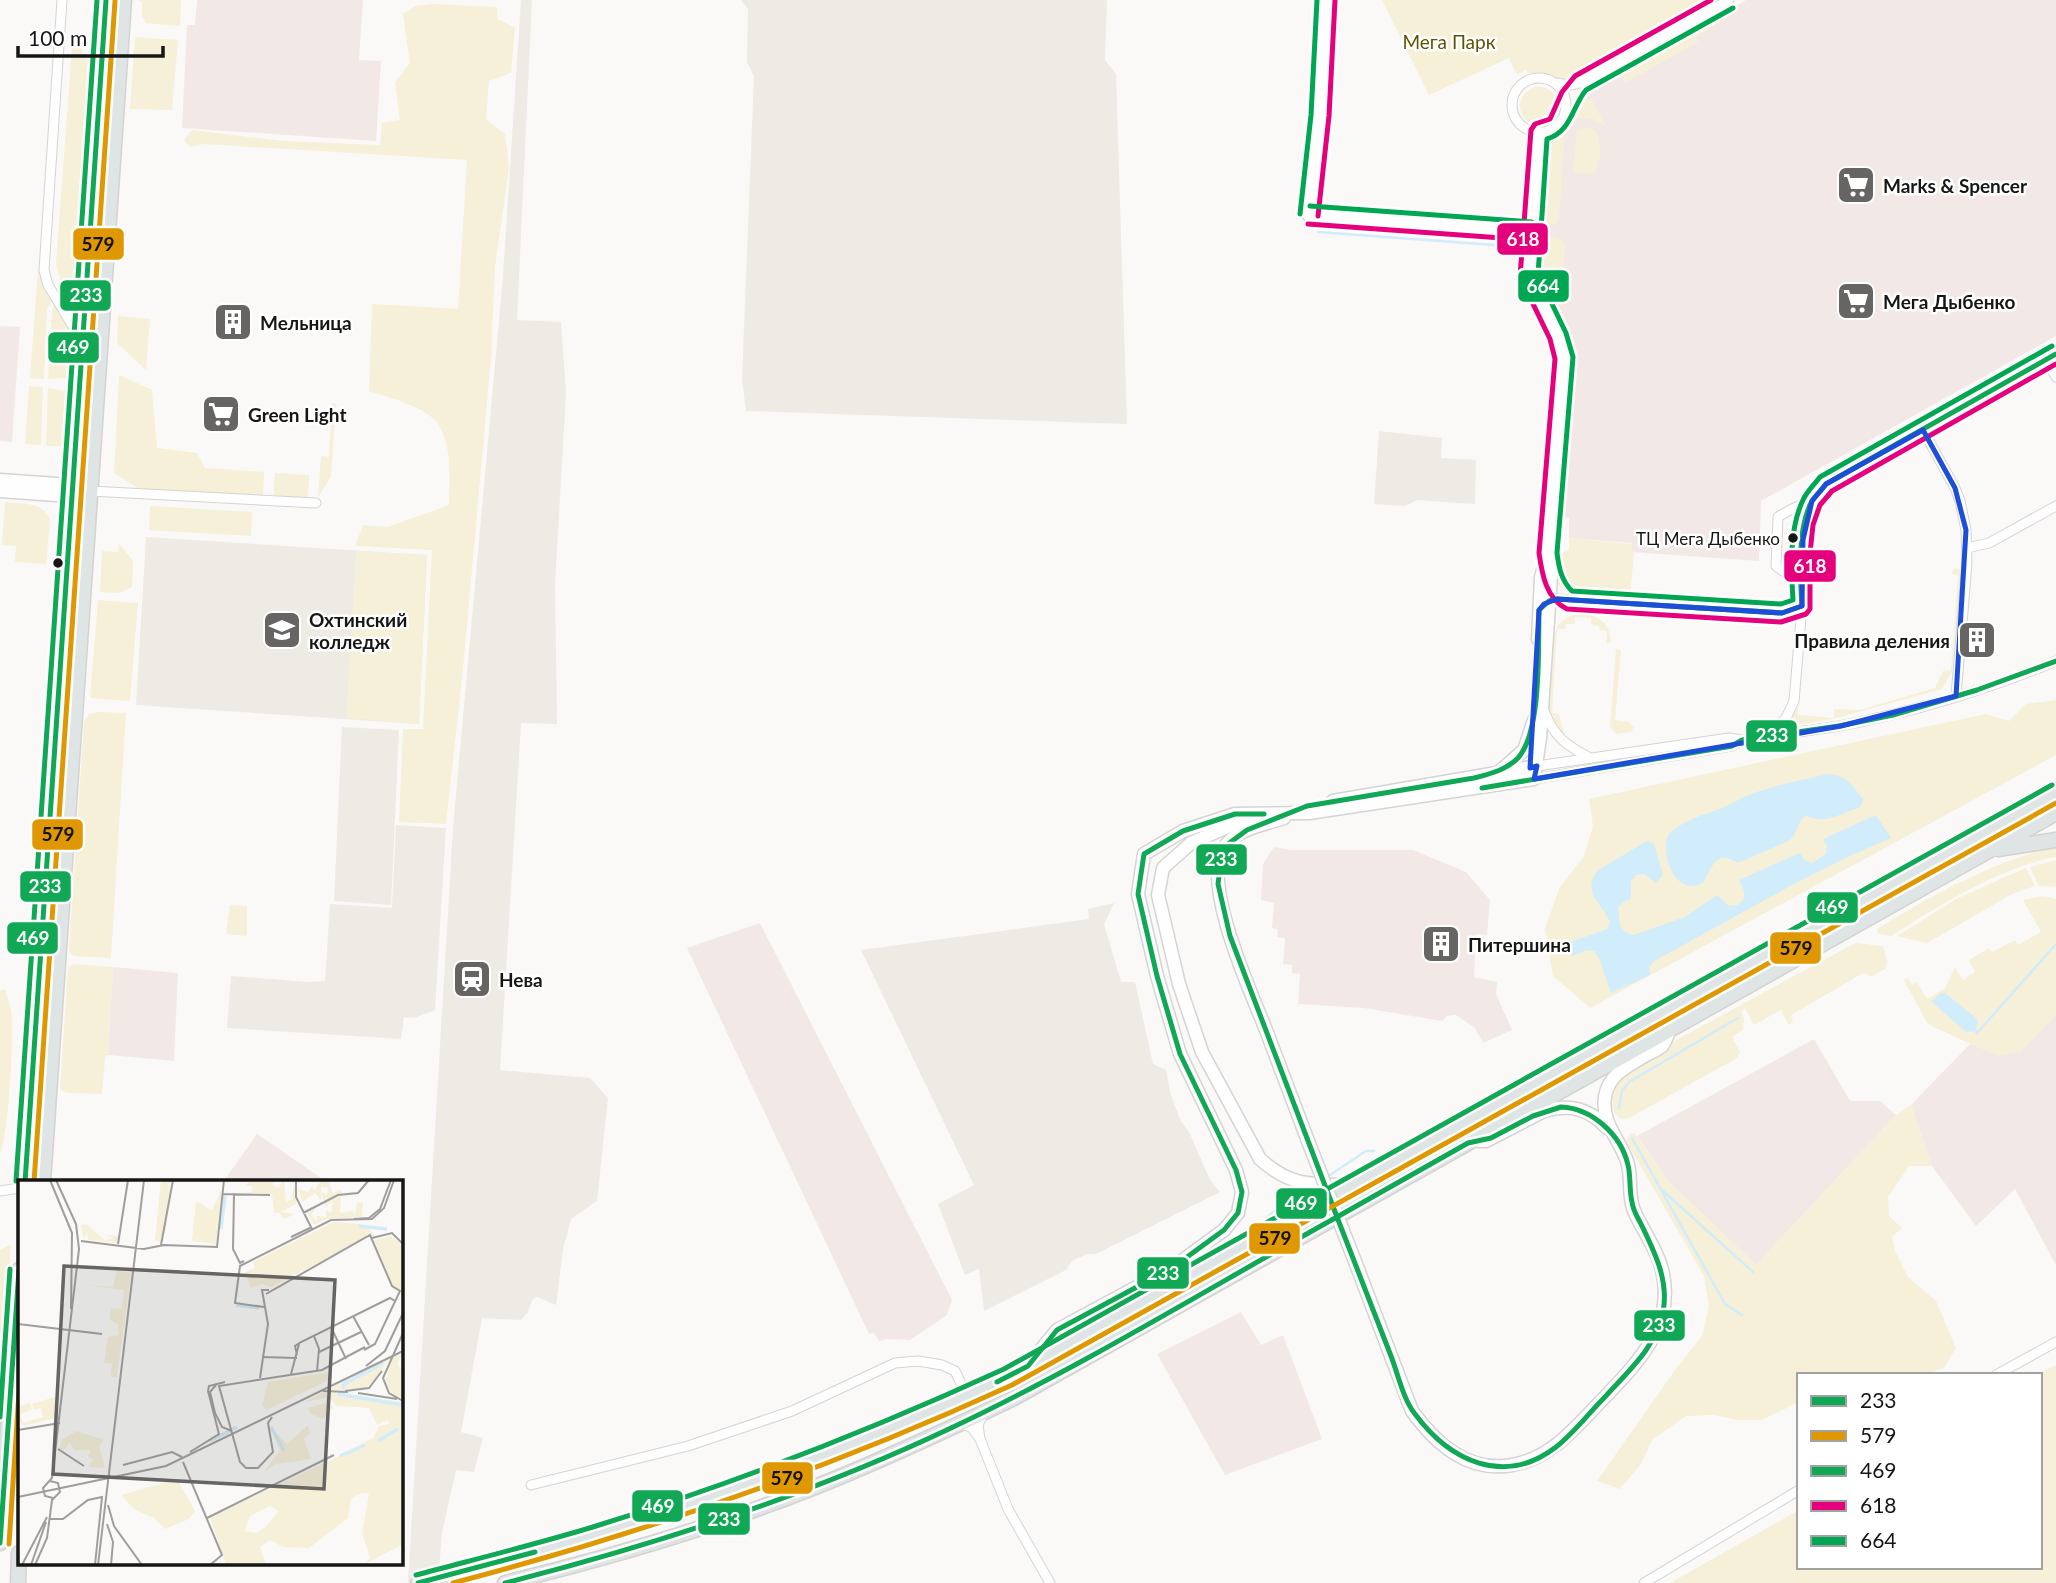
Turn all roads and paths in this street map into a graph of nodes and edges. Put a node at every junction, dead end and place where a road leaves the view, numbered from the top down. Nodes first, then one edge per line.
1 (62, 0) edge
2 (106, 0) edge
3 (124, 0) edge
4 (1326, 0) edge
5 (1729, 0) edge
6 (1555, 83) junction
7 (1580, 83) junction
8 (1566, 104) junction
9 (1539, 132) junction
10 (1531, 231) junction
11 (88, 247) junction
12 (106, 249) junction
13 (81, 340) junction
14 (2056, 354) edge
15 (2046, 359) junction
16 (2056, 377) edge
17 (1923, 430) junction
18 (0, 480) edge
19 (0, 491) edge
20 (71, 491) junction
21 (90, 491) junction
22 (1812, 501) junction
23 (316, 503) dead end
24 (2056, 506) edge
25 (1967, 548) junction
26 (1548, 553) junction
27 (1551, 578) junction
28 (1800, 583) junction
29 (1568, 600) junction
30 (1544, 605) junction
31 (1802, 606) junction
32 (2056, 662) edge
33 (1956, 696) junction
34 (1542, 707) junction
35 (1534, 720) junction
36 (1742, 740) junction
37 (1590, 758) junction
38 (1532, 773) junction
39 (1493, 774) junction
40 (2056, 793) edge
41 (2056, 813) edge
42 (1293, 814) junction
43 (2056, 841) edge
44 (1989, 850) junction
45 (1669, 1032) junction
46 (1614, 1137) junction
47 (1473, 1141) junction
48 (25, 1180) edge
49 (43, 1180) edge
50 (1353, 1185) junction
51 (18, 1188) edge
52 (0, 1191) edge
53 (18, 1284) edge
54 (2056, 1342) edge
55 (1028, 1366) junction
56 (2000, 1373) edge
57 (967, 1396) junction
58 (972, 1418) junction
59 (979, 1439) junction
60 (531, 1485) dead end
61 (1797, 1491) edge
62 (0, 1543) edge
63 (418, 1583) edge
64 (505, 1583) edge
65 (1050, 1583) edge
66 (1644, 1583) edge

1 - 13 street
2 - 11 main road
3 - 12 main road
4 - 10 street
5 - 7 street
6 - 7 street
6 - 8 street
6 - 9 street
7 - 8 street
8 - 9 street
9 - 10 street
10 - 26 street
11 - 12 main road
11 - 13 main road
12 - 21 main road
13 - 20 main road
14 - 15 street
15 - 16 street
15 - 17 street
17 - 22 street
17 - 25 street
18 - 20 street
19 - 20 street
20 - 21 street
20 - 48 main road
21 - 23 street
21 - 49 main road
22 - 28 street
22 - 28 street
24 - 25 street
25 - 33 street
26 - 27 street
26 - 30 street
27 - 29 street
27 - 30 street
28 - 31 street
29 - 30 street
29 - 31 street
30 - 34 street
30 - 35 street
31 - 36 street
32 - 33 street
33 - 36 street
34 - 37 street
34 - 38 street
35 - 38 street
35 - 39 street
36 - 37 street
36 - 38 street
37 - 38 street
38 - 39 street
38 - 42 street
39 - 42 street
40 - 50 main road
41 - 44 main road
42 - 46 street, bridge
42 - 50 street
42 - 55 street
43 - 44 main road
44 - 45 main road
45 - 46 street
45 - 47 main road
46 - 47 street
47 - 58 main road
50 - 55 main road
51 - 52 street
53 - 62 main road
54 - 56 street
55 - 57 main road
57 - 60 street
57 - 63 main road
58 - 59 street
58 - 59 street
58 - 64 main road
59 - 65 street
61 - 66 street

